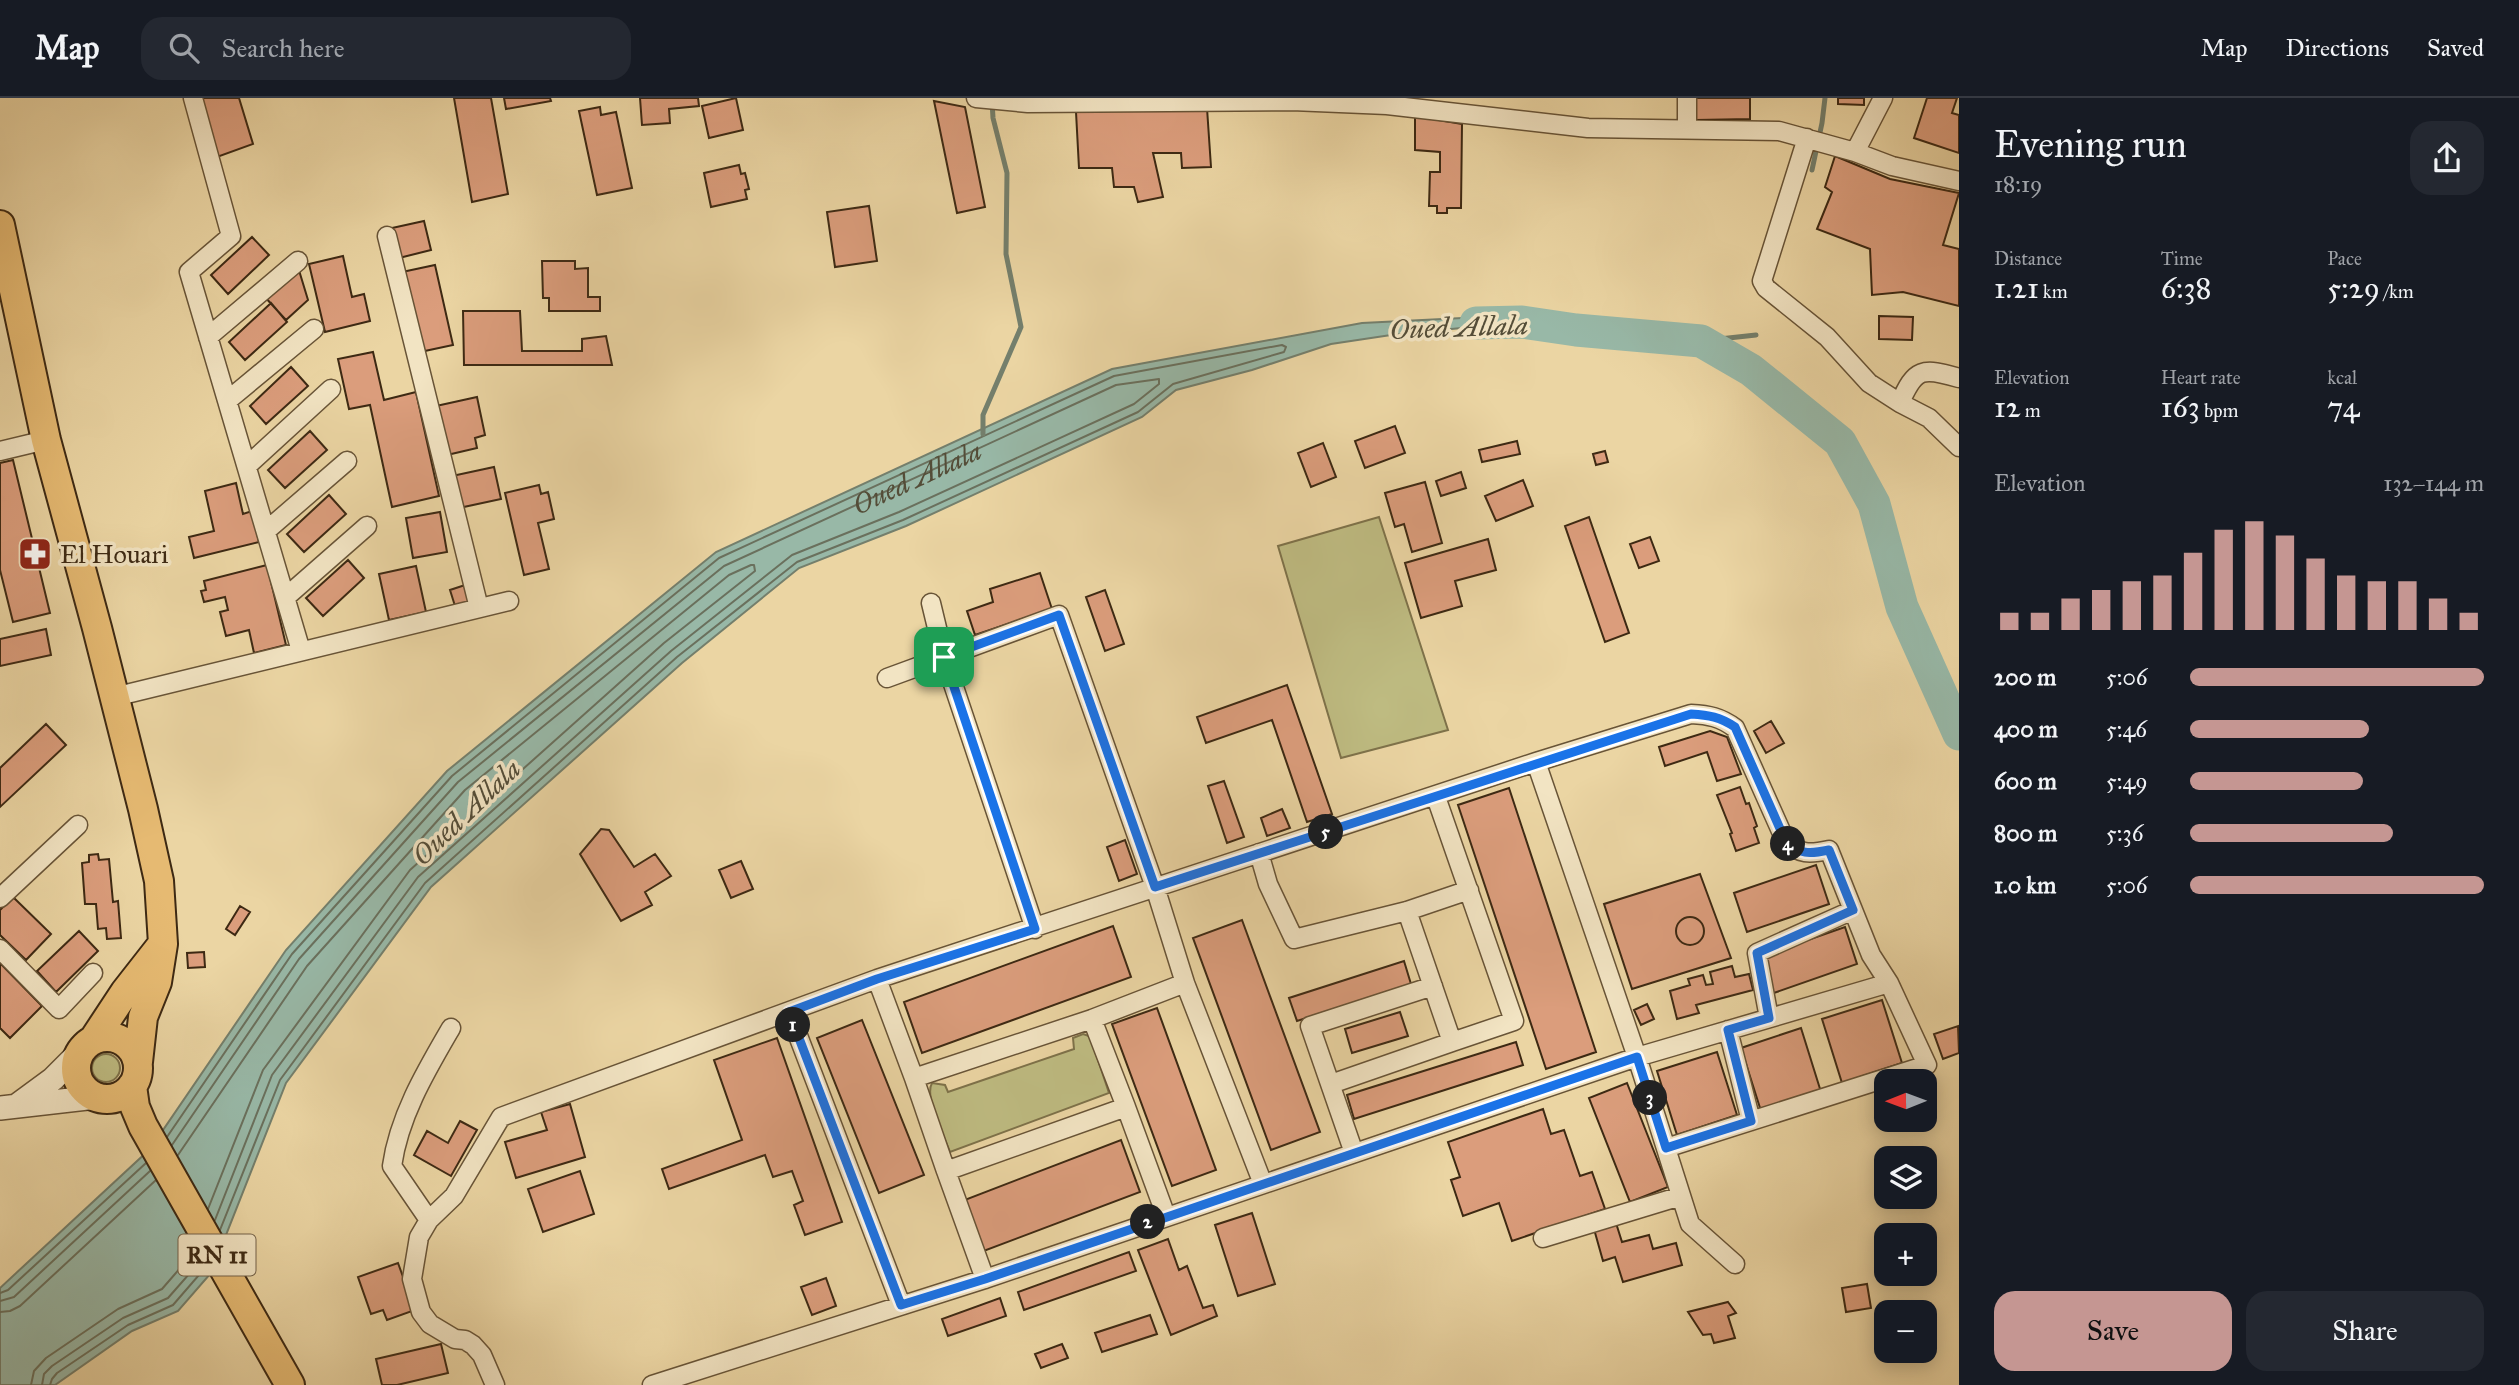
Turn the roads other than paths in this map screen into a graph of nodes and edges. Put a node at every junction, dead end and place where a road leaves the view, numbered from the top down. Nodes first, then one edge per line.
1 (193, 98) edge
2 (978, 98) edge
3 (1687, 98) edge
4 (1883, 98) edge
5 (1003, 100) edge
6 (1441, 105) edge
7 (1688, 128) junction
8 (1809, 139) junction
9 (1856, 152) junction
10 (1959, 181) edge
11 (0, 225) edge
12 (387, 236) dead end
13 (298, 261) dead end
14 (314, 329) dead end
15 (208, 337) junction
16 (1959, 377) edge
17 (331, 389) dead end
18 (227, 401) junction
19 (1900, 403) junction
20 (46, 440) junction
21 (1959, 446) edge
22 (0, 452) edge
23 (348, 461) dead end
24 (247, 466) junction
25 (367, 526) dead end
26 (266, 531) junction
27 (286, 597) junction
28 (509, 601) dead end
29 (931, 603) dead end
30 (479, 608) junction
31 (301, 651) junction
32 (944, 657) junction
33 (887, 678) dead end
34 (114, 697) junction
35 (1536, 762) junction
36 (1436, 797) junction
37 (78, 825) dead end
38 (1259, 853) junction
39 (1155, 887) junction
40 (1469, 890) junction
41 (0, 898) edge
42 (1853, 910) junction
43 (1407, 911) junction
44 (1035, 929) junction
45 (163, 944) junction
46 (0, 949) edge
47 (93, 973) dead end
48 (877, 979) junction
49 (1185, 983) junction
50 (1889, 983) junction
51 (1433, 986) junction
52 (789, 1012) junction
53 (1769, 1018) junction
54 (1092, 1019) junction
55 (452, 1028) dead end
56 (1728, 1030) junction
57 (1452, 1042) junction
58 (85, 1047) junction
59 (1637, 1057) junction
60 (135, 1074) junction
61 (914, 1078) junction
62 (1331, 1084) junction
63 (100, 1098) junction
64 (4, 1104) edge
65 (1126, 1107) junction
66 (1751, 1121) junction
67 (143, 1126) junction
68 (1666, 1148) junction
69 (1354, 1153) junction
70 (946, 1171) junction
71 (1263, 1184) junction
72 (1681, 1196) junction
73 (1166, 1216) junction
74 (429, 1220) junction
75 (1543, 1238) dead end
76 (1735, 1264) dead end
77 (985, 1279) junction
78 (901, 1305) junction
79 (290, 1385) edge
80 (495, 1385) edge
81 (652, 1385) edge

1 - 15 street
2 - 5 street
3 - 7 street
4 - 9 street
5 - 6 street
6 - 7 street
7 - 8 street
8 - 9 street
8 - 19 street
9 - 10 street
11 - 20 main road, RN 11
12 - 30 street
13 - 15 street
14 - 18 street
15 - 18 street
16 - 19 street
17 - 24 street
18 - 24 street
19 - 21 street
20 - 22 street
20 - 34 main road, RN 11
23 - 26 street
24 - 26 street
25 - 27 street
26 - 27 street
27 - 31 street
28 - 30 street
29 - 32 street
30 - 31 street
31 - 34 street
32 - 33 street
32 - 39 street
32 - 44 street
34 - 45 main road, RN 11
35 - 36 street
35 - 42 street
35 - 59 street
36 - 38 street
36 - 40 street
37 - 41 street
38 - 39 street
38 - 43 street
39 - 44 street
39 - 49 street
40 - 43 street
40 - 57 street
42 - 50 street
42 - 53 street
43 - 51 street
44 - 48 street
45 - 58 main road
45 - 60 main road, RN 11
46 - 47 street
48 - 52 street
48 - 61 street
49 - 54 street
49 - 71 street
50 - 53 street
50 - 66 street
51 - 57 street
51 - 62 street
52 - 74 street
52 - 78 street
53 - 56 street
54 - 61 street
54 - 65 street
55 - 74 street
56 - 59 street
56 - 66 street
57 - 62 street
58 - 60 main road
58 - 63 main road
58 - 64 street
59 - 68 street
59 - 69 street
60 - 63 main road
60 - 67 main road, RN 11
61 - 70 street
62 - 69 street
63 - 64 street
63 - 67 main road
65 - 70 street
65 - 73 street
66 - 68 street
67 - 79 main road, RN 11
68 - 72 street
69 - 71 street
70 - 77 street
71 - 73 street
72 - 75 street
72 - 76 street
73 - 77 street
74 - 80 street
77 - 78 street
78 - 81 street

